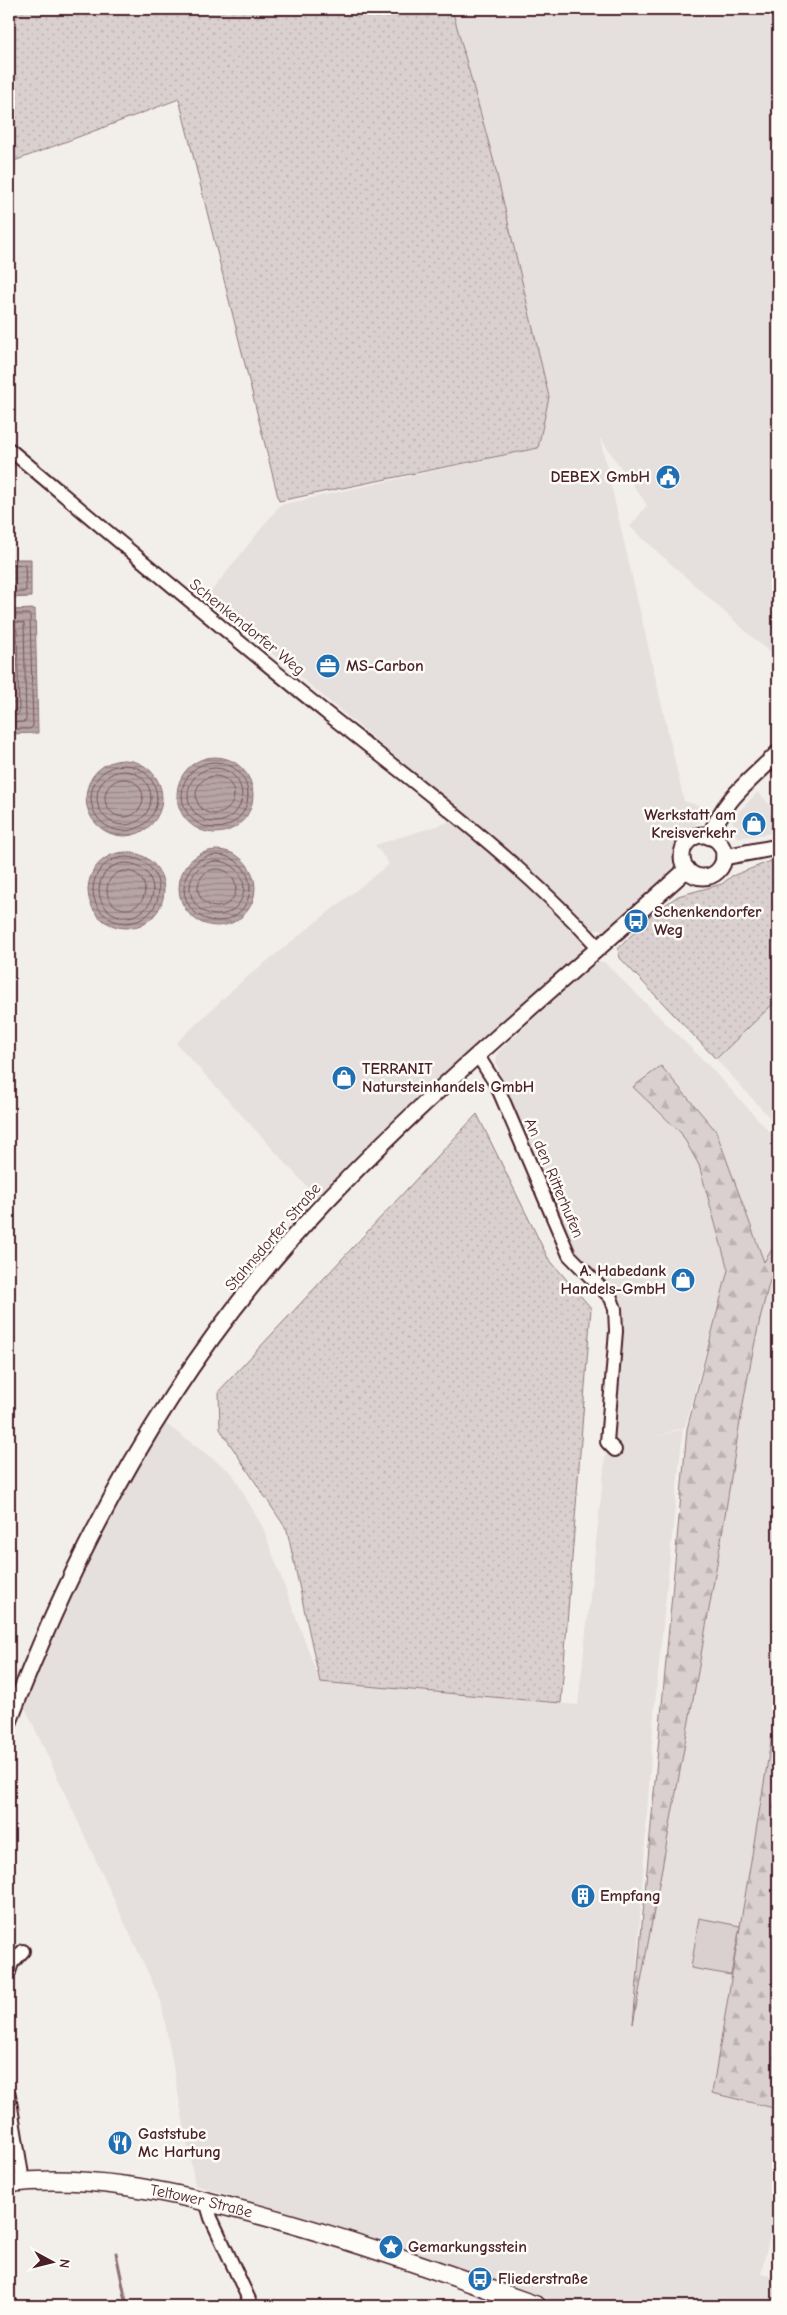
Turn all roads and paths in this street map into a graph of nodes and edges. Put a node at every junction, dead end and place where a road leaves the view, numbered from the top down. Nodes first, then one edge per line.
1 (9, 449) edge
2 (777, 754) edge
3 (710, 837) junction
4 (778, 847) edge
5 (724, 858) junction
6 (687, 869) junction
7 (599, 948) junction
8 (478, 1056) junction
9 (615, 1450) dead end
10 (9, 1722) edge
11 (23, 1951) dead end
12 (9, 1972) edge
13 (9, 2095) edge
14 (16, 2182) edge
15 (206, 2201) junction
16 (252, 2306) edge
17 (537, 2306) edge

1 - 7 street, Schenkendorfer Weg
2 - 3 street
3 - 5 street
3 - 6 street
4 - 5 street
5 - 6 street
6 - 7 street, Stahnsdorfer Straße
7 - 8 street, Stahnsdorfer Straße
8 - 9 street, An den Ritterhufen
8 - 10 street, Stahnsdorfer Straße
11 - 12 street
13 - 14 street
14 - 15 main road, Teltower Straße
15 - 16 street
15 - 17 main road, Teltower Straße

